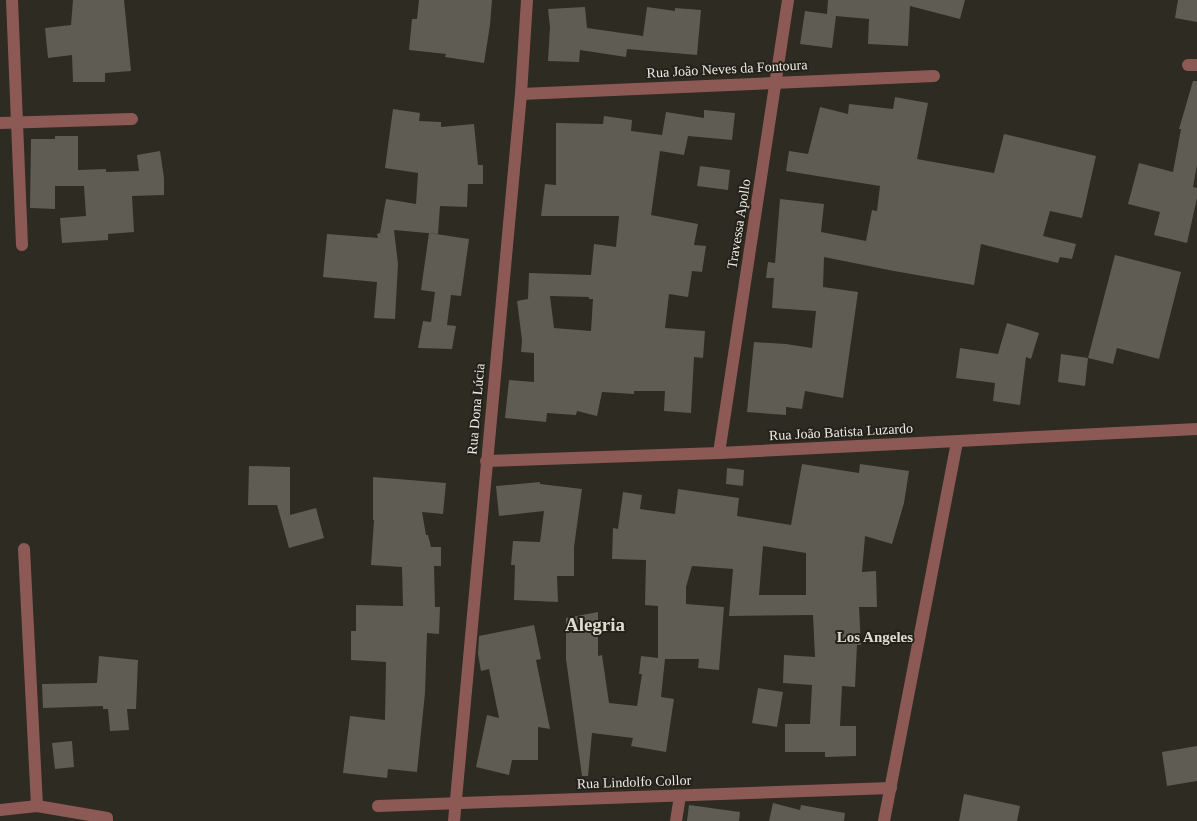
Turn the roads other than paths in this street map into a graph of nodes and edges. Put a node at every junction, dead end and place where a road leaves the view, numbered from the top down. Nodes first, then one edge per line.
1 (12, 0) edge
2 (527, 0) edge
3 (788, 0) edge
4 (934, 76) dead end
5 (777, 81) junction
6 (521, 94) junction
7 (132, 119) dead end
8 (17, 122) junction
9 (0, 123) edge
10 (22, 244) dead end
11 (1197, 429) edge
12 (957, 442) junction
13 (719, 453) junction
14 (486, 460) junction
15 (24, 550) dead end
16 (891, 788) junction
17 (680, 796) junction
18 (457, 803) junction
19 (37, 806) junction
20 (378, 806) dead end
21 (0, 810) edge
22 (107, 820) edge
23 (454, 821) edge
24 (676, 821) edge
25 (884, 821) edge

1 - 8 street
2 - 6 street, Rua Dona Lúcia
3 - 5 street, Travessa Apollo
4 - 5 street, Rua João Neves da Fontoura
5 - 6 street, Rua João Neves da Fontoura
5 - 13 street, Travessa Apollo
6 - 14 street, Rua Dona Lúcia
7 - 8 street
8 - 9 street
8 - 10 street
11 - 12 street, Rua João Batista Luzardo
12 - 13 street, Rua João Batista Luzardo
12 - 16 street
13 - 14 street, Rua João Batista Luzardo
14 - 18 street, Rua Dona Lúcia
15 - 19 street
16 - 17 street, Rua Lindolfo Collor
16 - 25 street
17 - 18 street, Rua Lindolfo Collor
17 - 24 street
18 - 20 street, Rua Lindolfo Collor
18 - 23 street, Rua Dona Lúcia
19 - 21 street
19 - 22 street

